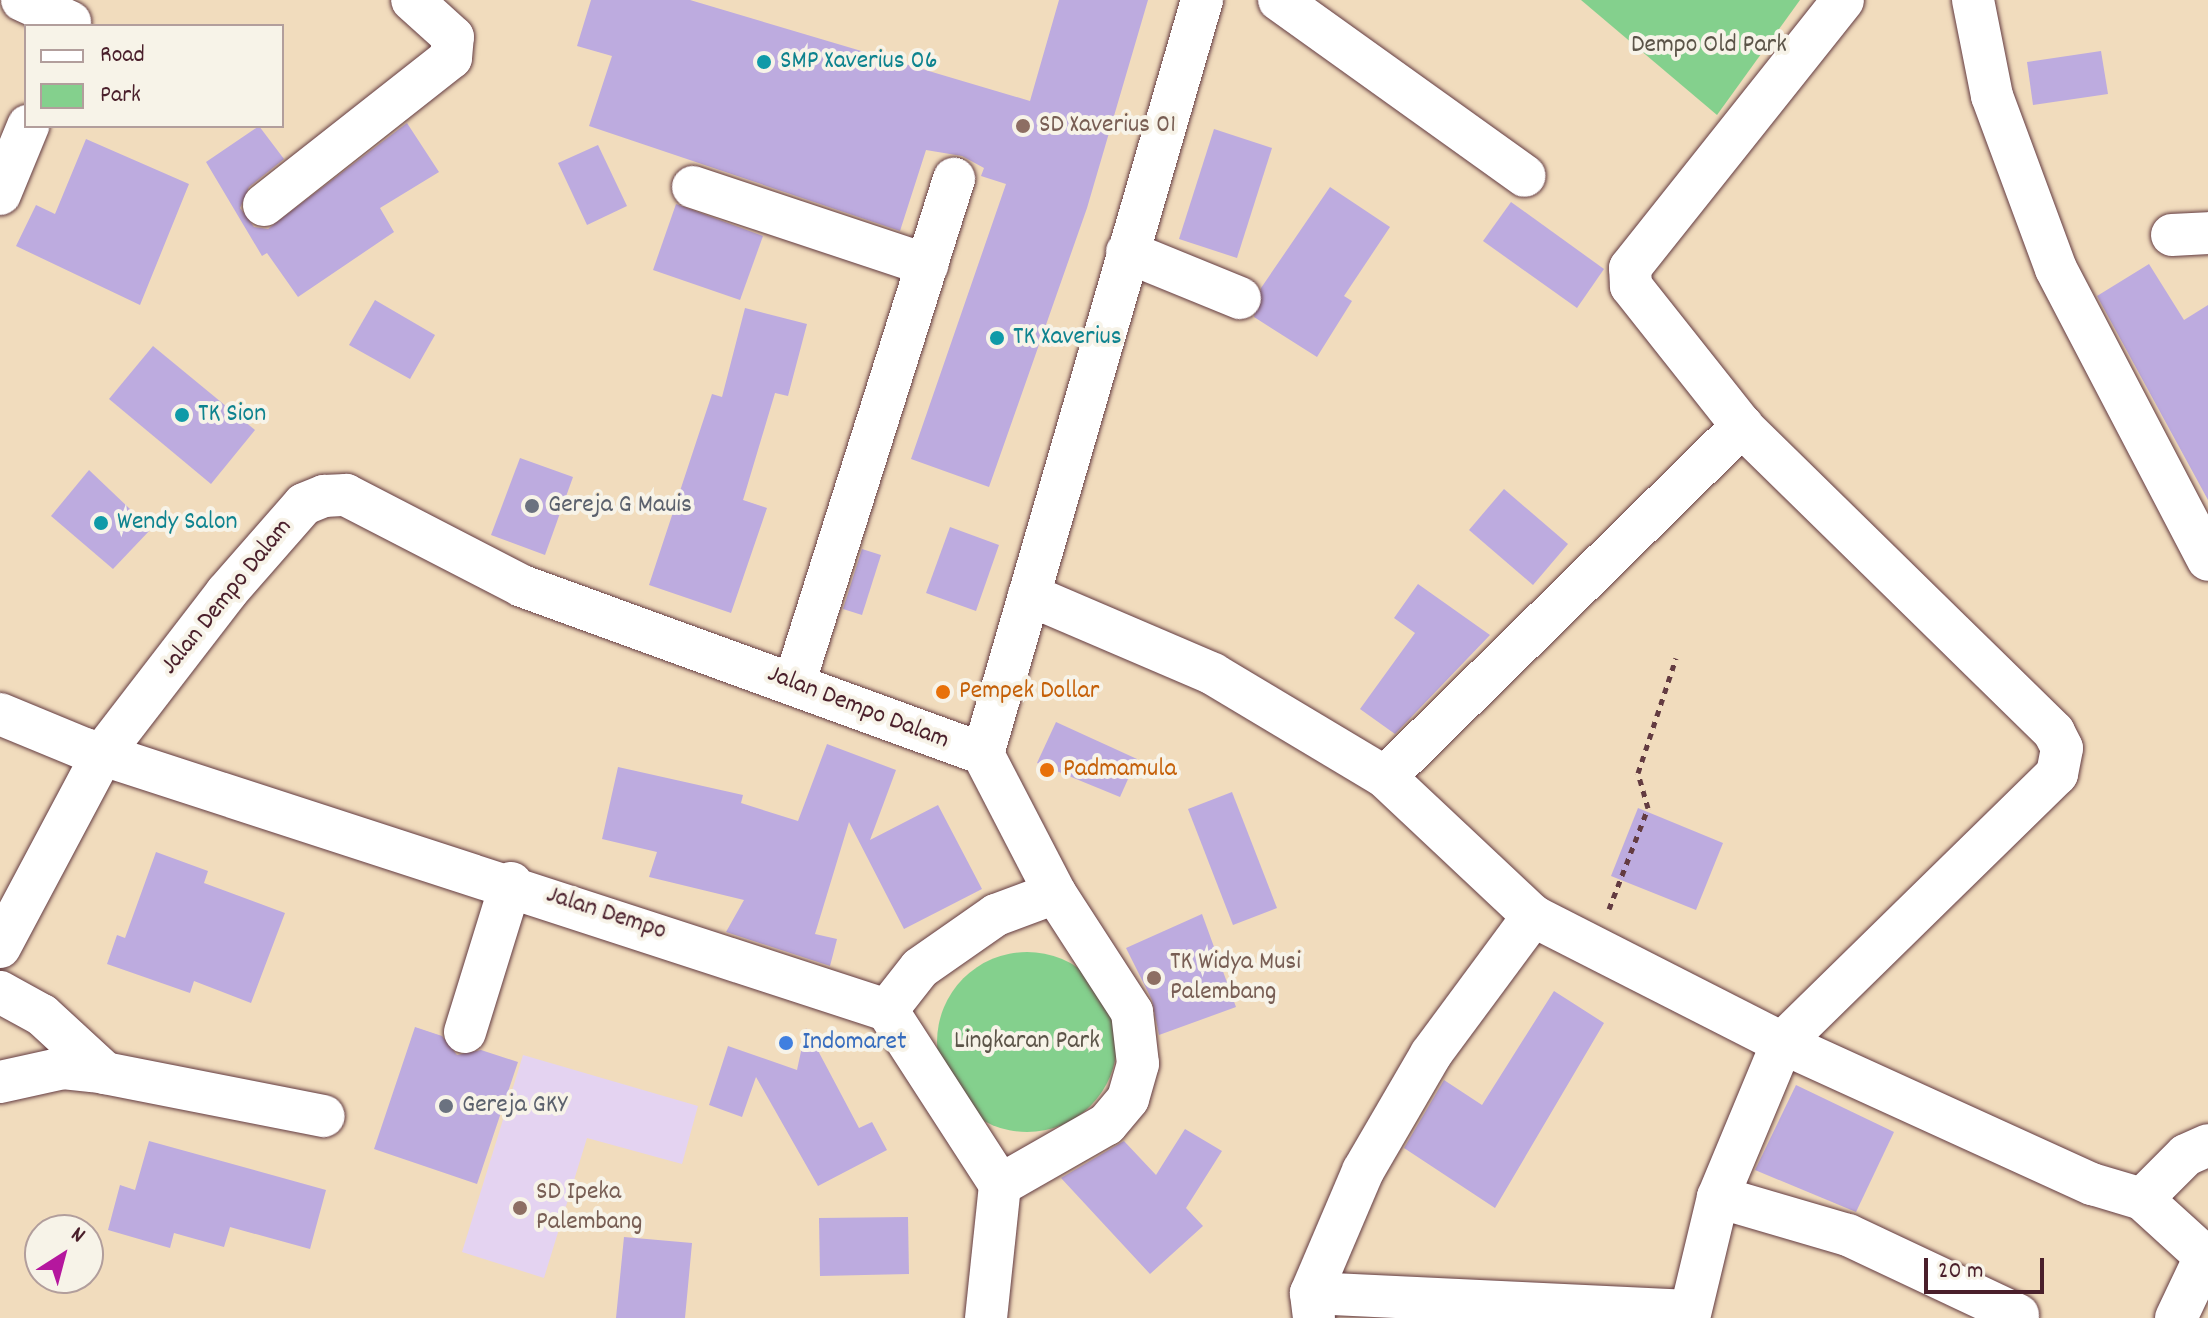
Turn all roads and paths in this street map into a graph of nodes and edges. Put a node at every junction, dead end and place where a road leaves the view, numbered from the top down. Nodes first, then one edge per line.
1 (22, 0) edge
2 (412, 0) edge
3 (1202, 0) edge
4 (1279, 0) edge
5 (1843, 0) edge
6 (1973, 0) edge
7 (73, 16) edge
8 (27, 128) edge
9 (1525, 176) dead end
10 (954, 179) dead end
11 (693, 187) dead end
12 (0, 194) edge
13 (264, 205) dead end
14 (1127, 252) junction
15 (927, 265) junction
16 (1240, 298) dead end
17 (1742, 426) junction
18 (2208, 560) edge
19 (1029, 595) junction
20 (1676, 658) dead end
21 (795, 681) junction
22 (0, 714) edge
23 (103, 753) junction
24 (983, 754) junction
25 (1385, 777) junction
26 (511, 883) junction
27 (1055, 893) junction
28 (1533, 916) junction
29 (1595, 943) junction
30 (0, 947) edge
31 (0, 992) edge
32 (887, 1010) junction
33 (465, 1032) dead end
34 (1782, 1043) junction
35 (105, 1073) junction
36 (0, 1082) edge
37 (324, 1116) dead end
38 (2208, 1145) edge
39 (1000, 1185) junction
40 (1718, 1197) junction
41 (2142, 1199) junction
42 (2206, 1258) edge
43 (1312, 1306) edge
44 (1690, 1314) edge
45 (2018, 1315) dead end
46 (986, 1318) edge
47 (2176, 1318) edge

1 - 7 street
2 - 13 street
3 - 14 street, Jalan Dempo Dalam
4 - 9 street
5 - 17 street
6 - 18 street
8 - 12 street
10 - 15 street
11 - 15 street
14 - 16 street
14 - 19 street, Jalan Dempo Dalam
15 - 21 street
17 - 25 street
17 - 34 street
19 - 24 street, Jalan Dempo Dalam
19 - 25 street
20 - 29 path
21 - 23 street, Jalan Dempo Dalam
21 - 24 street, Jalan Dempo Dalam
22 - 23 street, Jalan Dempo
23 - 26 street, Jalan Dempo
23 - 30 street, Jalan Dempo Dalam
24 - 27 street
25 - 28 street
26 - 32 street, Jalan Dempo
26 - 33 street
27 - 32 street
27 - 39 street
28 - 29 street
28 - 43 street
29 - 34 street
31 - 35 street
32 - 39 street
34 - 40 street
34 - 41 street
35 - 36 street
35 - 37 street
38 - 41 street
39 - 46 street
40 - 44 street
40 - 45 street
41 - 42 street
42 - 47 street
43 - 44 street

